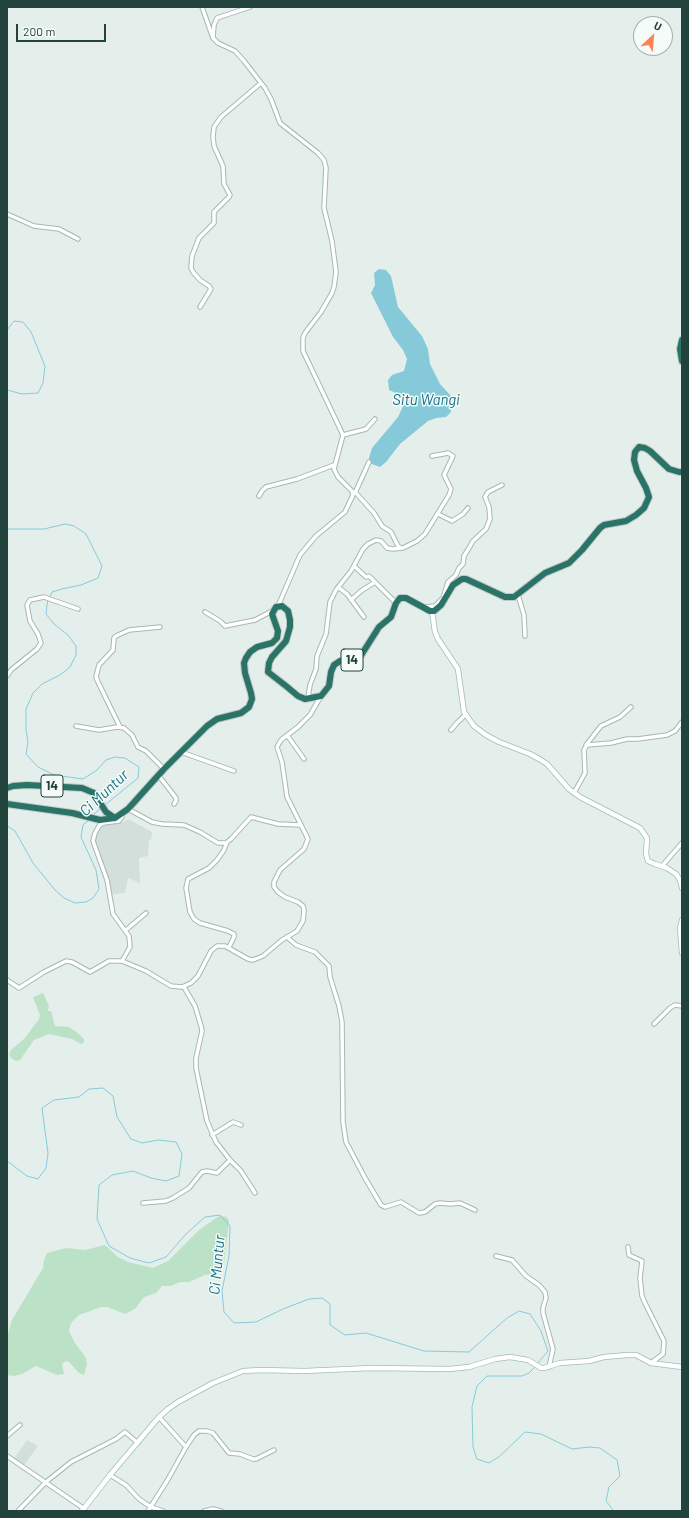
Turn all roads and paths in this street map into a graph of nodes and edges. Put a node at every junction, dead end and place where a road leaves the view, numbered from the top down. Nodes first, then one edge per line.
1 (202, 7) edge
2 (250, 7) edge
3 (213, 38) junction
4 (261, 83) junction
5 (7, 214) edge
6 (78, 239) dead end
7 (200, 307) dead end
8 (682, 340) edge
9 (682, 361) edge
10 (375, 419) dead end
11 (343, 436) junction
12 (432, 456) dead end
13 (369, 462) dead end
14 (334, 465) junction
15 (682, 472) edge
16 (502, 485) dead end
17 (354, 494) junction
18 (259, 496) dead end
19 (468, 508) dead end
20 (438, 514) junction
21 (401, 548) junction
22 (354, 566) junction
23 (375, 582) junction
24 (338, 587) junction
25 (518, 595) junction
26 (351, 600) junction
27 (396, 603) junction
28 (276, 608) junction
29 (424, 608) junction
30 (78, 609) dead end
31 (432, 611) junction
32 (205, 612) dead end
33 (364, 617) dead end
34 (160, 627) dead end
35 (525, 636) dead end
36 (7, 676) edge
37 (322, 696) junction
38 (308, 698) junction
39 (631, 707) dead end
40 (465, 715) junction
41 (682, 722) edge
42 (76, 726) dead end
43 (120, 727) junction
44 (451, 730) dead end
45 (287, 735) junction
46 (585, 746) junction
47 (181, 752) junction
48 (304, 758) dead end
49 (164, 769) junction
50 (234, 771) dead end
51 (159, 776) junction
52 (7, 788) edge
53 (574, 793) junction
54 (7, 804) edge
55 (174, 804) dead end
56 (128, 809) junction
57 (122, 814) junction
58 (116, 818) junction
59 (301, 825) junction
60 (227, 842) junction
61 (682, 843) edge
62 (680, 848) edge
63 (662, 866) junction
64 (682, 888) edge
65 (146, 913) dead end
66 (682, 920) edge
67 (126, 930) junction
68 (681, 936) edge
69 (287, 937) junction
70 (228, 947) junction
71 (682, 953) edge
72 (122, 961) junction
73 (7, 980) edge
74 (184, 987) junction
75 (682, 1006) edge
76 (654, 1024) dead end
77 (241, 1125) dead end
78 (212, 1135) junction
79 (230, 1160) junction
80 (255, 1193) dead end
81 (143, 1203) dead end
82 (475, 1210) dead end
83 (628, 1247) dead end
84 (496, 1256) dead end
85 (651, 1363) junction
86 (549, 1367) junction
87 (682, 1367) edge
88 (159, 1417) junction
89 (20, 1425) dead end
90 (7, 1436) edge
91 (138, 1443) junction
92 (186, 1446) junction
93 (274, 1450) dead end
94 (7, 1456) edge
95 (110, 1475) junction
96 (46, 1482) junction
97 (151, 1506) junction
98 (83, 1510) edge
99 (18, 1511) edge
100 (148, 1511) edge
101 (163, 1511) edge
102 (204, 1511) edge
103 (221, 1511) edge

1 - 3 street
2 - 3 street
3 - 4 street
4 - 7 street
4 - 11 street
5 - 6 street
8 - 9 highway
10 - 11 street
11 - 14 street
12 - 20 street
13 - 17 street
14 - 17 street
14 - 18 street
15 - 25 highway
16 - 29 street
17 - 21 street
17 - 28 street
19 - 20 street
20 - 21 street
21 - 22 street
22 - 23 street
22 - 24 street
23 - 26 street
23 - 27 street
24 - 26 street
24 - 38 street
25 - 31 highway
25 - 35 street
26 - 33 street
27 - 29 highway
27 - 37 highway, 14
28 - 32 street
28 - 38 highway
28 - 47 highway, 14
29 - 31 highway
30 - 36 street
31 - 40 main road
34 - 43 street
37 - 38 highway
37 - 45 street
39 - 46 street
40 - 44 street
40 - 53 main road
41 - 46 street
42 - 43 street
43 - 49 street
45 - 48 street
45 - 59 street
46 - 53 street
47 - 49 highway, 14
47 - 50 street
49 - 51 highway, 14
51 - 55 street
51 - 56 highway, 14
52 - 58 highway, 14
53 - 63 main road
54 - 58 highway, 14
56 - 57 highway, 14
56 - 60 street
57 - 58 highway, 14
57 - 67 street
59 - 60 street
59 - 69 street
60 - 70 street
61 - 62 street
62 - 63 street
63 - 64 main road
65 - 67 street
66 - 68 main road
67 - 72 street
68 - 71 main road
69 - 70 street
69 - 82 street
70 - 74 street
72 - 73 street
72 - 74 street
74 - 78 street
75 - 76 street
77 - 78 street
78 - 79 street
79 - 80 street
79 - 81 street
83 - 85 street
84 - 86 street
85 - 86 main road
85 - 87 main road
86 - 88 main road
88 - 91 main road
88 - 92 street
89 - 90 street
91 - 95 main road
91 - 96 street
92 - 93 street
92 - 97 street
94 - 96 street
95 - 97 street
95 - 98 main road
96 - 98 street
96 - 99 street
97 - 100 street
97 - 101 street
102 - 103 street

